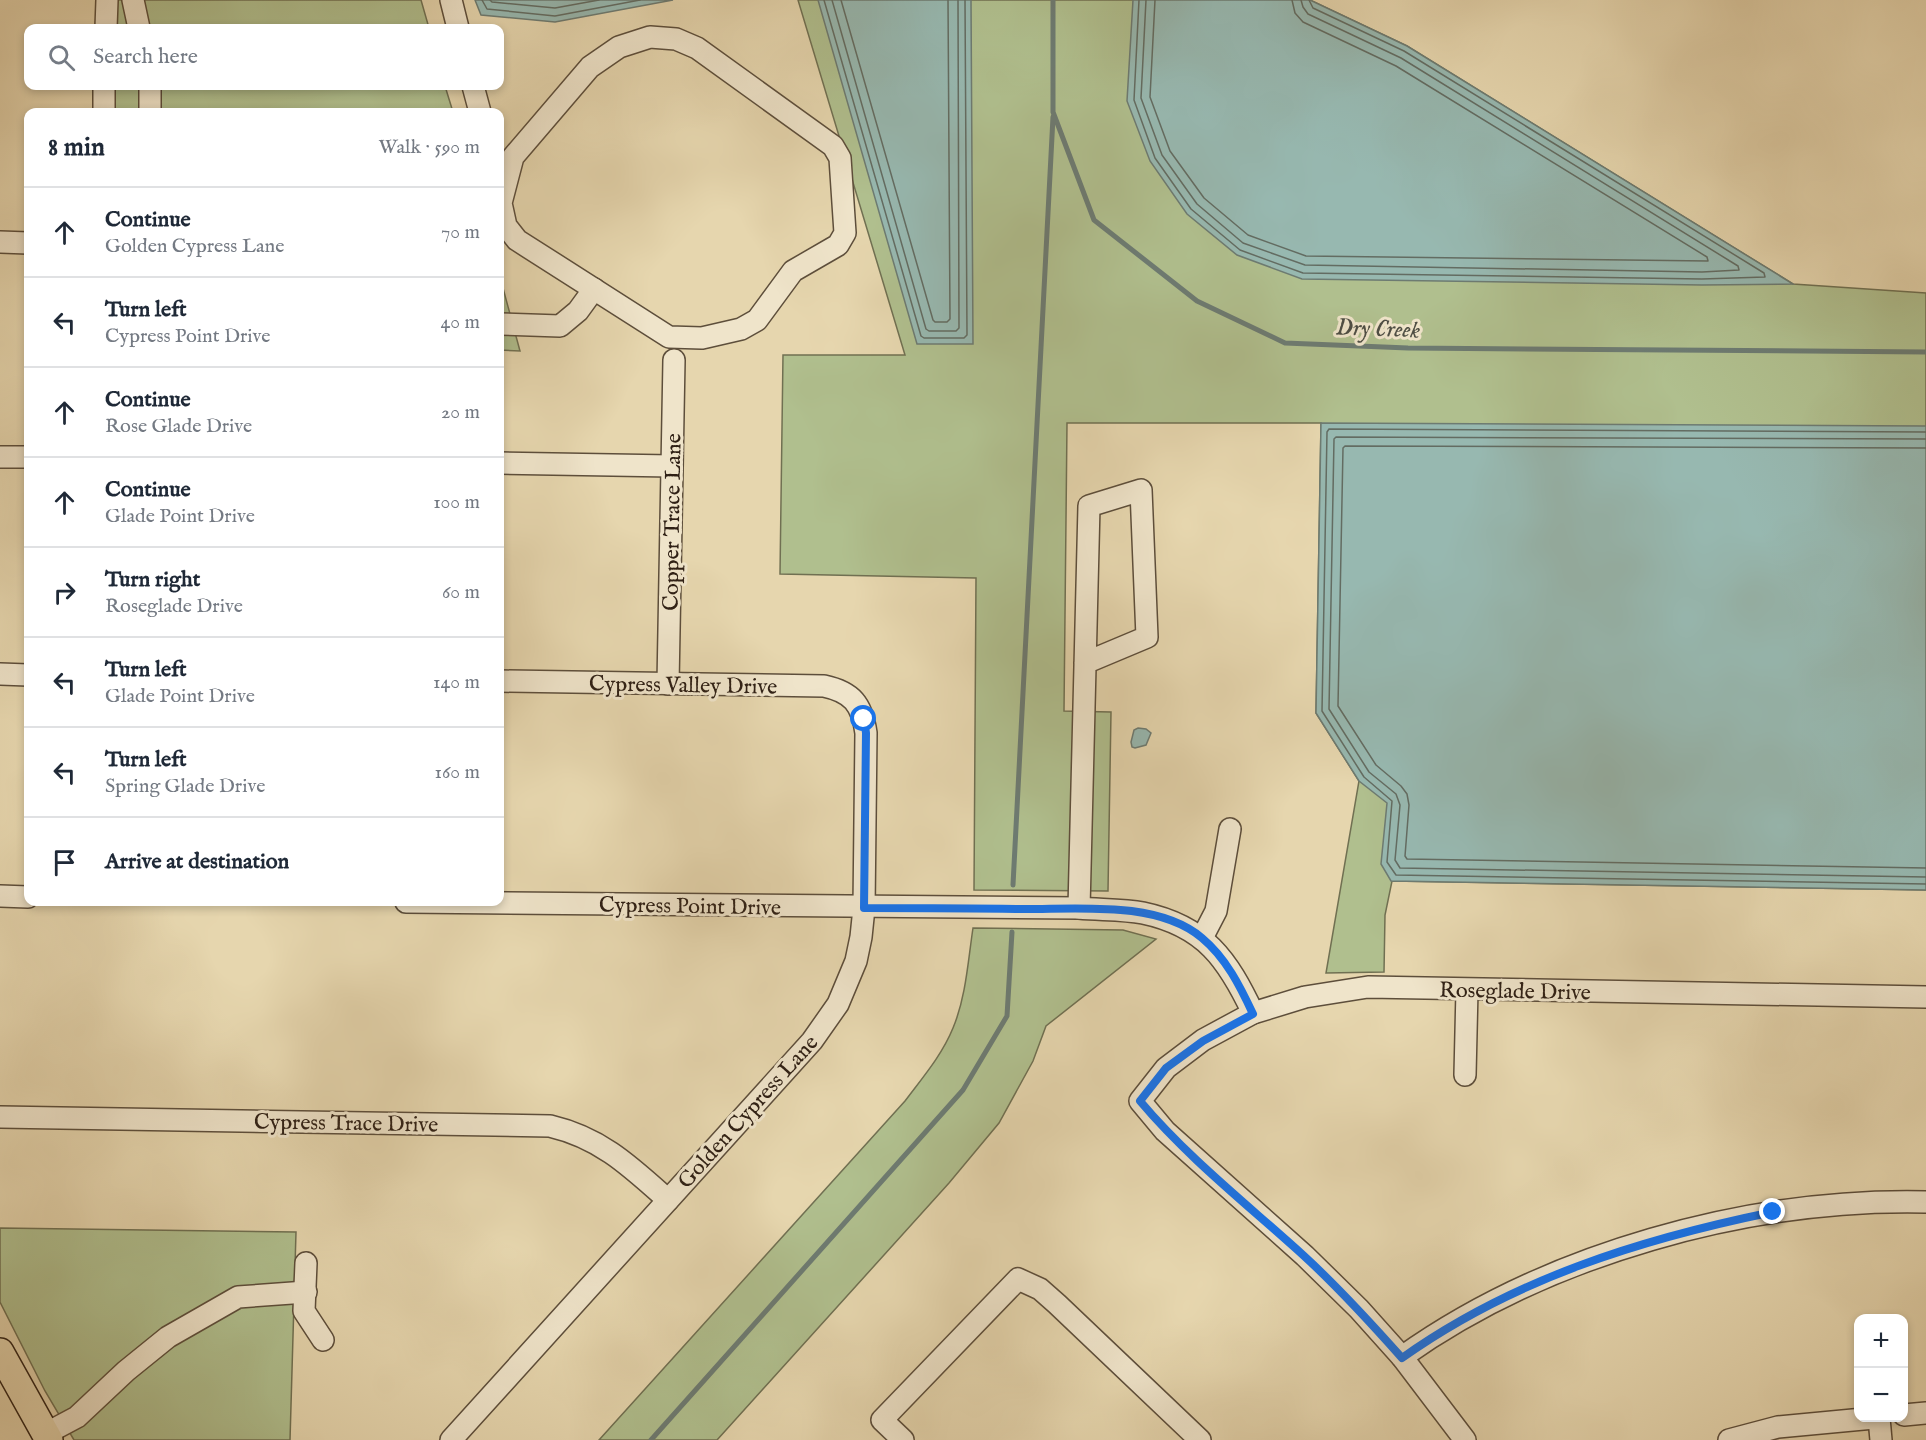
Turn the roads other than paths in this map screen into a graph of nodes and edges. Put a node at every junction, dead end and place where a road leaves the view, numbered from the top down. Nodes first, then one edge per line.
1 (107, 0) edge
2 (133, 0) edge
3 (451, 0) edge
4 (106, 24) edge
5 (139, 24) edge
6 (458, 24) edge
7 (104, 90) edge
8 (150, 90) edge
9 (474, 90) edge
10 (104, 108) edge
11 (150, 108) edge
12 (479, 108) edge
13 (506, 155) edge
14 (504, 174) edge
15 (504, 217) edge
16 (0, 242) edge
17 (24, 243) edge
18 (508, 243) edge
19 (594, 289) junction
20 (504, 324) edge
21 (674, 360) dead end
22 (0, 457) edge
23 (24, 457) edge
24 (504, 463) edge
25 (672, 466) junction
26 (1085, 663) junction
27 (0, 674) edge
28 (24, 675) edge
29 (504, 681) edge
30 (668, 684) junction
31 (859, 707) joint
32 (1230, 829) dead end
33 (0, 896) edge
34 (24, 897) edge
35 (504, 903) edge
36 (864, 908) junction
37 (1079, 908) junction
38 (1202, 938) junction
39 (1467, 990) junction
40 (1926, 997) edge
41 (1253, 1014) junction
42 (1465, 1075) dead end
43 (0, 1117) edge
44 (668, 1200) junction
45 (1926, 1202) edge
46 (306, 1263) dead end
47 (306, 1292) junction
48 (324, 1340) dead end
49 (0, 1352) edge
50 (1402, 1358) junction
51 (1926, 1413) edge
52 (1908, 1415) edge
53 (1854, 1420) edge
54 (1879, 1422) edge
55 (47, 1437) edge
56 (451, 1440) edge
57 (903, 1440) edge
58 (1200, 1440) edge
59 (1465, 1440) edge
60 (1729, 1440) edge
61 (1881, 1440) edge

1 - 4 street
2 - 5 street
3 - 6 street
7 - 10 street
8 - 11 street
9 - 12 street
13 - 14 street
13 - 19 street
15 - 18 street
16 - 17 street
18 - 19 street
19 - 20 street
21 - 25 street, Copper Trace Lane
22 - 23 street
24 - 25 street
25 - 30 street, Copper Trace Lane
26 - 26 street
26 - 37 street
27 - 28 street
29 - 30 street, Cypress Valley Drive
30 - 31 street, Cypress Valley Drive
31 - 36 street, Golden Cypress Lane
32 - 38 street
33 - 34 street
35 - 36 street, Cypress Point Drive
36 - 37 street, Cypress Point Drive
36 - 44 street, Golden Cypress Lane
37 - 38 street, Cypress Point Drive
38 - 41 street, Cypress Point Drive
39 - 40 street, Roseglade Drive
39 - 41 street, Roseglade Drive
39 - 42 street
41 - 50 street, Roseglade Drive
43 - 44 street, Cypress Trace Drive
44 - 56 street, Golden Cypress Lane
45 - 50 street
46 - 47 street
47 - 48 street
47 - 55 street
49 - 55 main road
50 - 59 street
51 - 52 street
53 - 60 street
54 - 61 street
57 - 58 street

